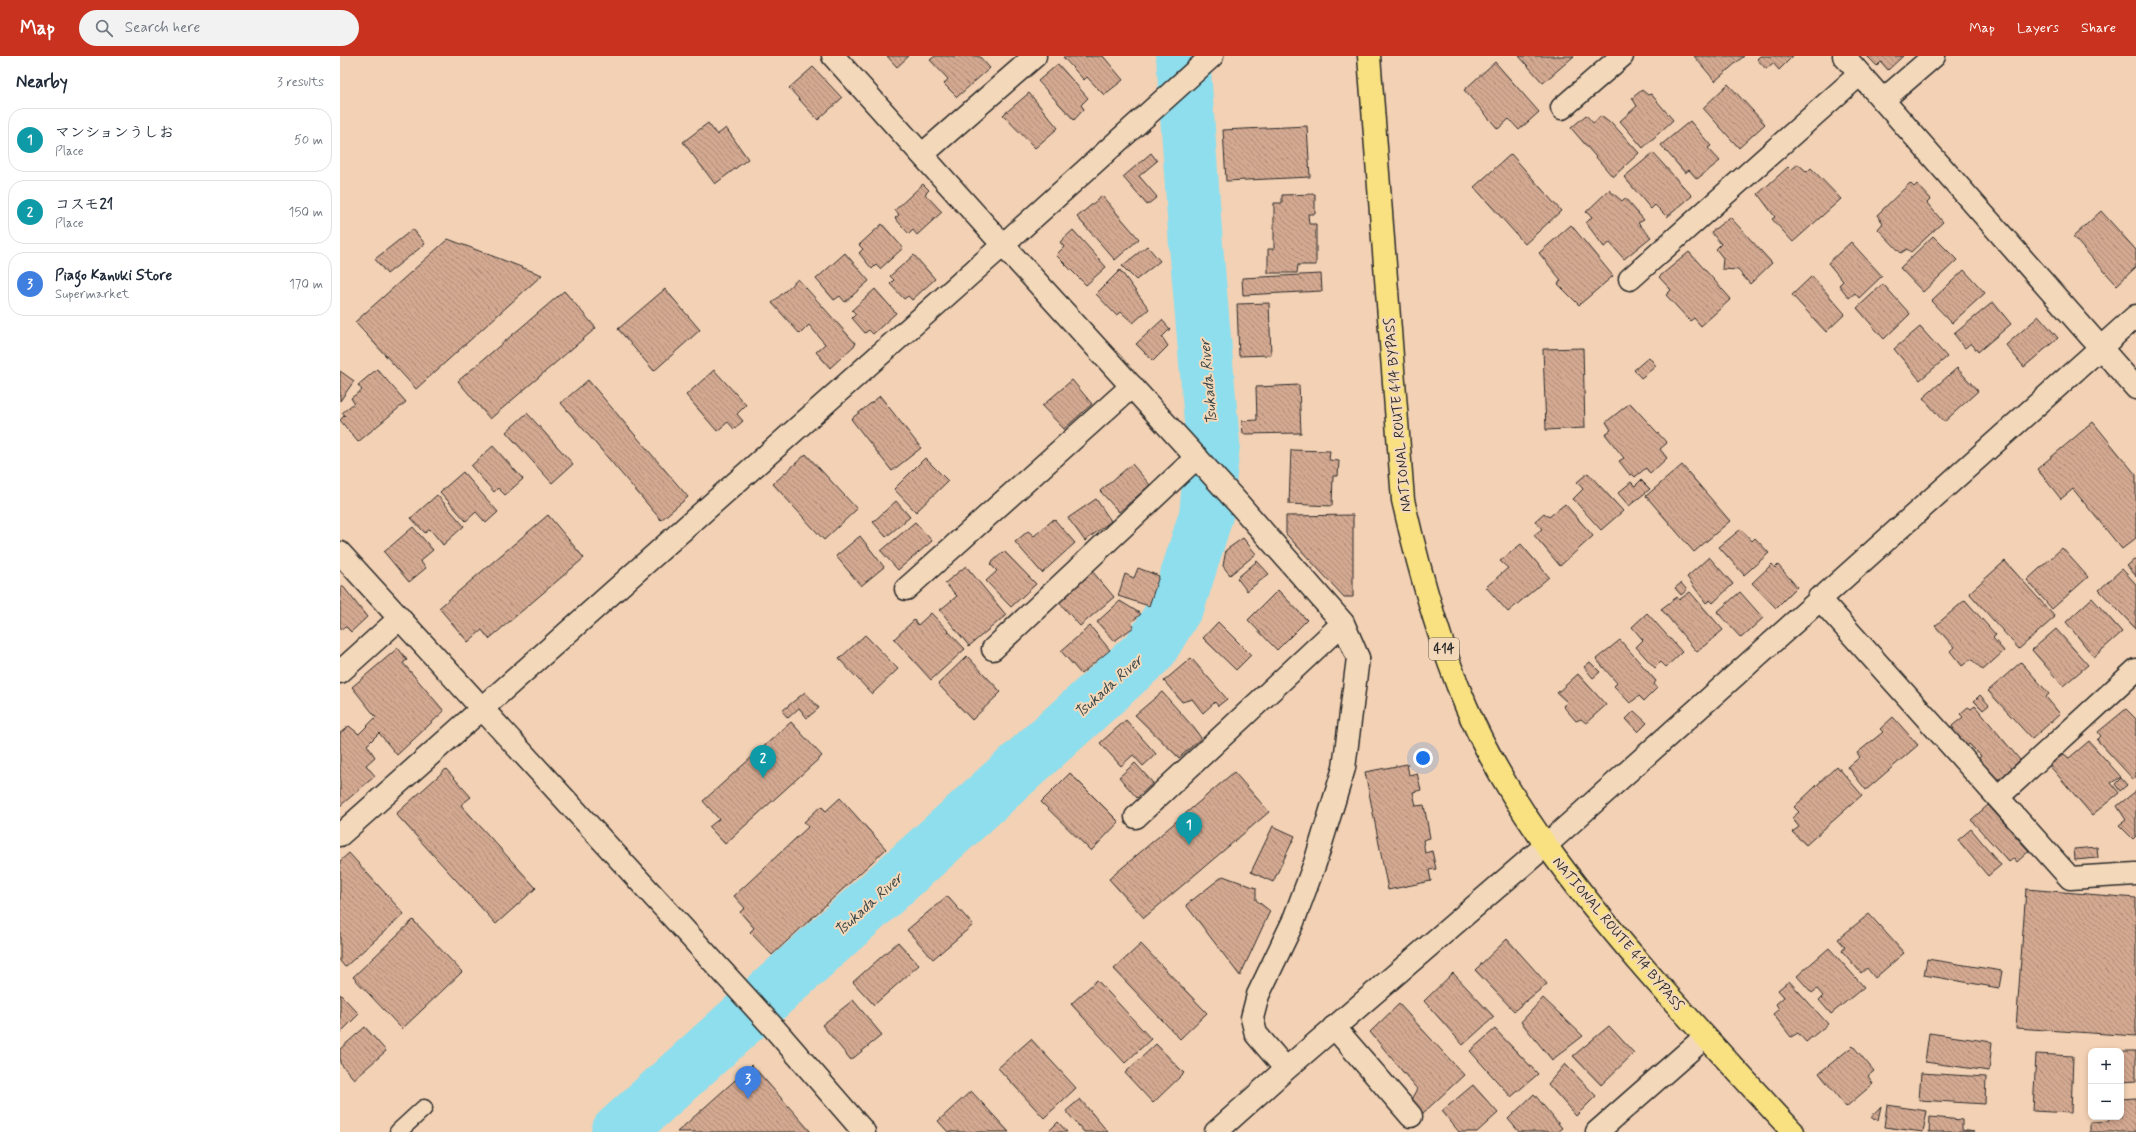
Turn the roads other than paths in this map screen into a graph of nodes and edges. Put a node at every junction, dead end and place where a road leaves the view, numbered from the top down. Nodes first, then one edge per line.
1 (833, 56) edge
2 (1036, 56) edge
3 (1369, 56) edge
4 (1622, 56) edge
5 (1844, 56) edge
6 (1934, 56) edge
7 (1211, 57) edge
8 (1860, 74) junction
9 (1883, 100) junction
10 (1562, 108) dead end
11 (923, 154) junction
12 (1003, 245) junction
13 (1630, 279) dead end
14 (2136, 316) edge
15 (2101, 348) junction
16 (1132, 386) junction
17 (2136, 388) edge
18 (1193, 452) junction
19 (340, 553) edge
20 (906, 589) dead end
21 (1820, 598) junction
22 (400, 618) junction
23 (1343, 623) junction
24 (993, 649) dead end
25 (2136, 670) edge
26 (340, 672) edge
27 (482, 708) junction
28 (1998, 797) junction
29 (1136, 817) dead end
30 (340, 835) edge
31 (1545, 846) junction
32 (2136, 874) edge
33 (1334, 1027) junction
34 (1705, 1037) junction
35 (1286, 1069) junction
36 (424, 1108) dead end
37 (1411, 1116) dead end
38 (398, 1132) edge
39 (864, 1132) edge
40 (1216, 1132) edge
41 (1597, 1132) edge
42 (1793, 1132) edge

1 - 11 street
2 - 11 street
3 - 31 highway, NATIONAL ROUTE 414 BYPASS / 414
4 - 10 street
5 - 8 street
6 - 9 street
7 - 12 street
8 - 9 street
8 - 13 street
9 - 15 street
11 - 12 street
12 - 16 street
12 - 27 street
14 - 15 street
15 - 17 street
15 - 21 street
16 - 18 street
16 - 20 street
18 - 23 street
18 - 24 street
19 - 22 street
21 - 28 street
21 - 31 street
22 - 26 street
22 - 27 street
23 - 29 street
23 - 35 street
25 - 28 street
27 - 30 street
27 - 39 street
28 - 32 street
31 - 33 street
31 - 34 highway, NATIONAL ROUTE 414 BYPASS / 414
33 - 35 street
33 - 37 street
34 - 41 street
34 - 42 highway, NATIONAL ROUTE 414 BYPASS / 414
35 - 40 street
36 - 38 lane

